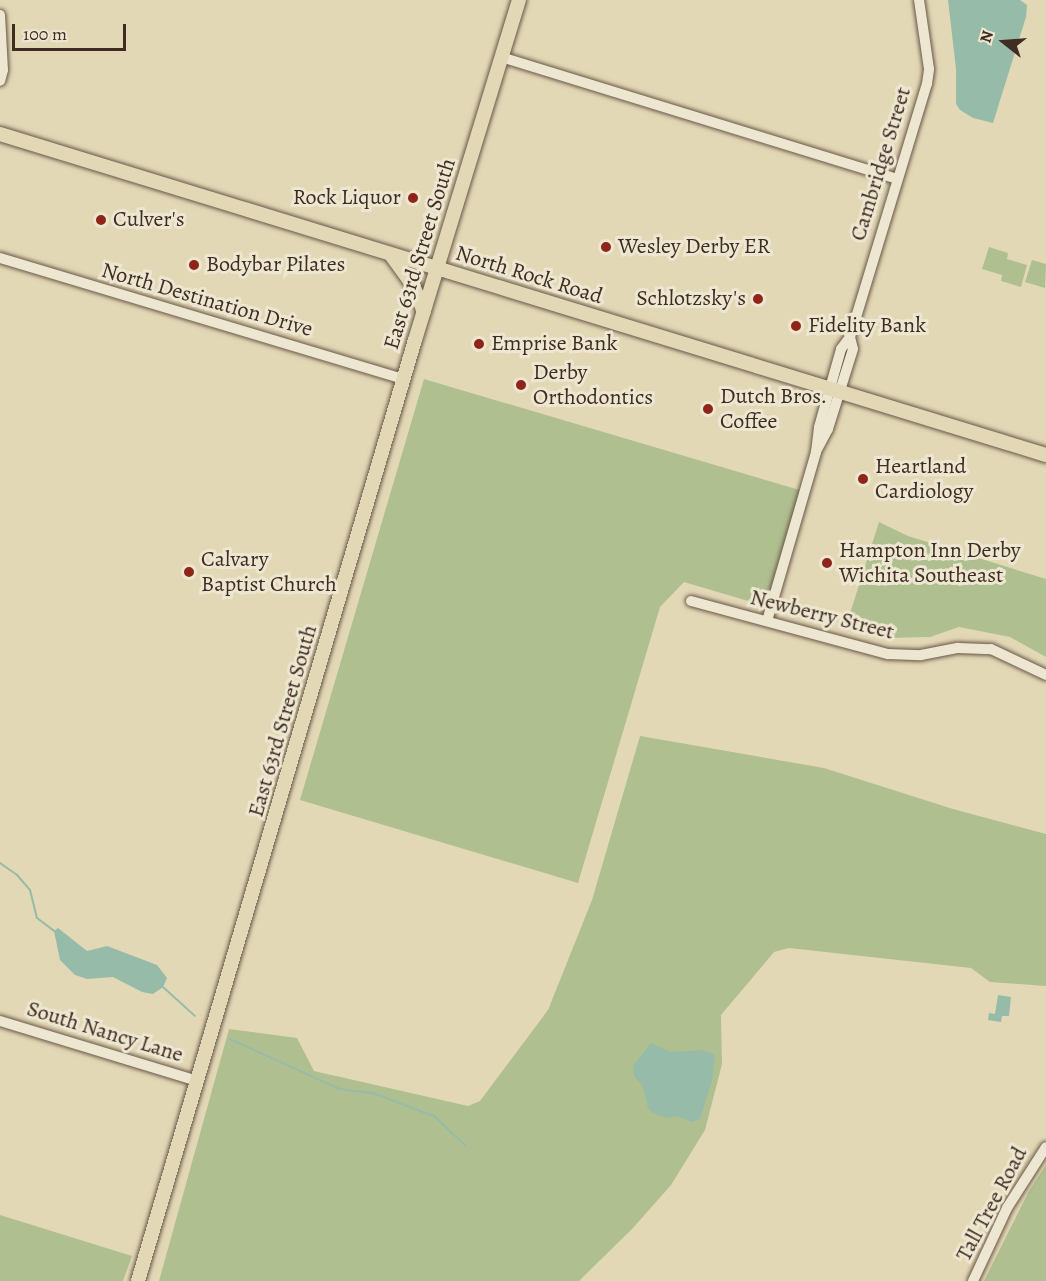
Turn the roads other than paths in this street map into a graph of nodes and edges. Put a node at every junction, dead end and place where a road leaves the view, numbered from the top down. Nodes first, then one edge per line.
1 (519, 0) edge
2 (919, 0) edge
3 (0, 15) edge
4 (1, 42) edge
5 (501, 57) junction
6 (0, 81) edge
7 (0, 134) edge
8 (897, 180) junction
9 (390, 255) junction
10 (0, 258) edge
11 (436, 269) junction
12 (424, 312) junction
13 (404, 379) junction
14 (835, 390) junction
15 (1046, 455) edge
16 (691, 601) dead end
17 (767, 621) junction
18 (1046, 675) edge
19 (0, 1021) edge
20 (198, 1081) junction
21 (1046, 1147) edge
22 (138, 1281) edge
23 (974, 1281) edge

1 - 5 main road, East 63rd Street South
2 - 8 street, Cambridge Street
3 - 4 street
4 - 6 street
5 - 8 street
5 - 11 main road, East 63rd Street South
7 - 9 main road, North Rock Road
8 - 14 street, Cambridge Street
9 - 11 main road, North Rock Road
9 - 12 main road
10 - 13 street, North Destination Drive
11 - 12 main road, East 63rd Street South
11 - 14 main road, North Rock Road
12 - 13 main road, East 63rd Street South
13 - 20 main road, East 63rd Street South
14 - 15 main road, North Rock Road
14 - 17 street, Cambridge Street
16 - 17 street, Newberry Street
17 - 18 street, Newberry Street
19 - 20 street, South Nancy Lane
20 - 22 main road, East 63rd Street South
21 - 23 street, Tall Tree Road

